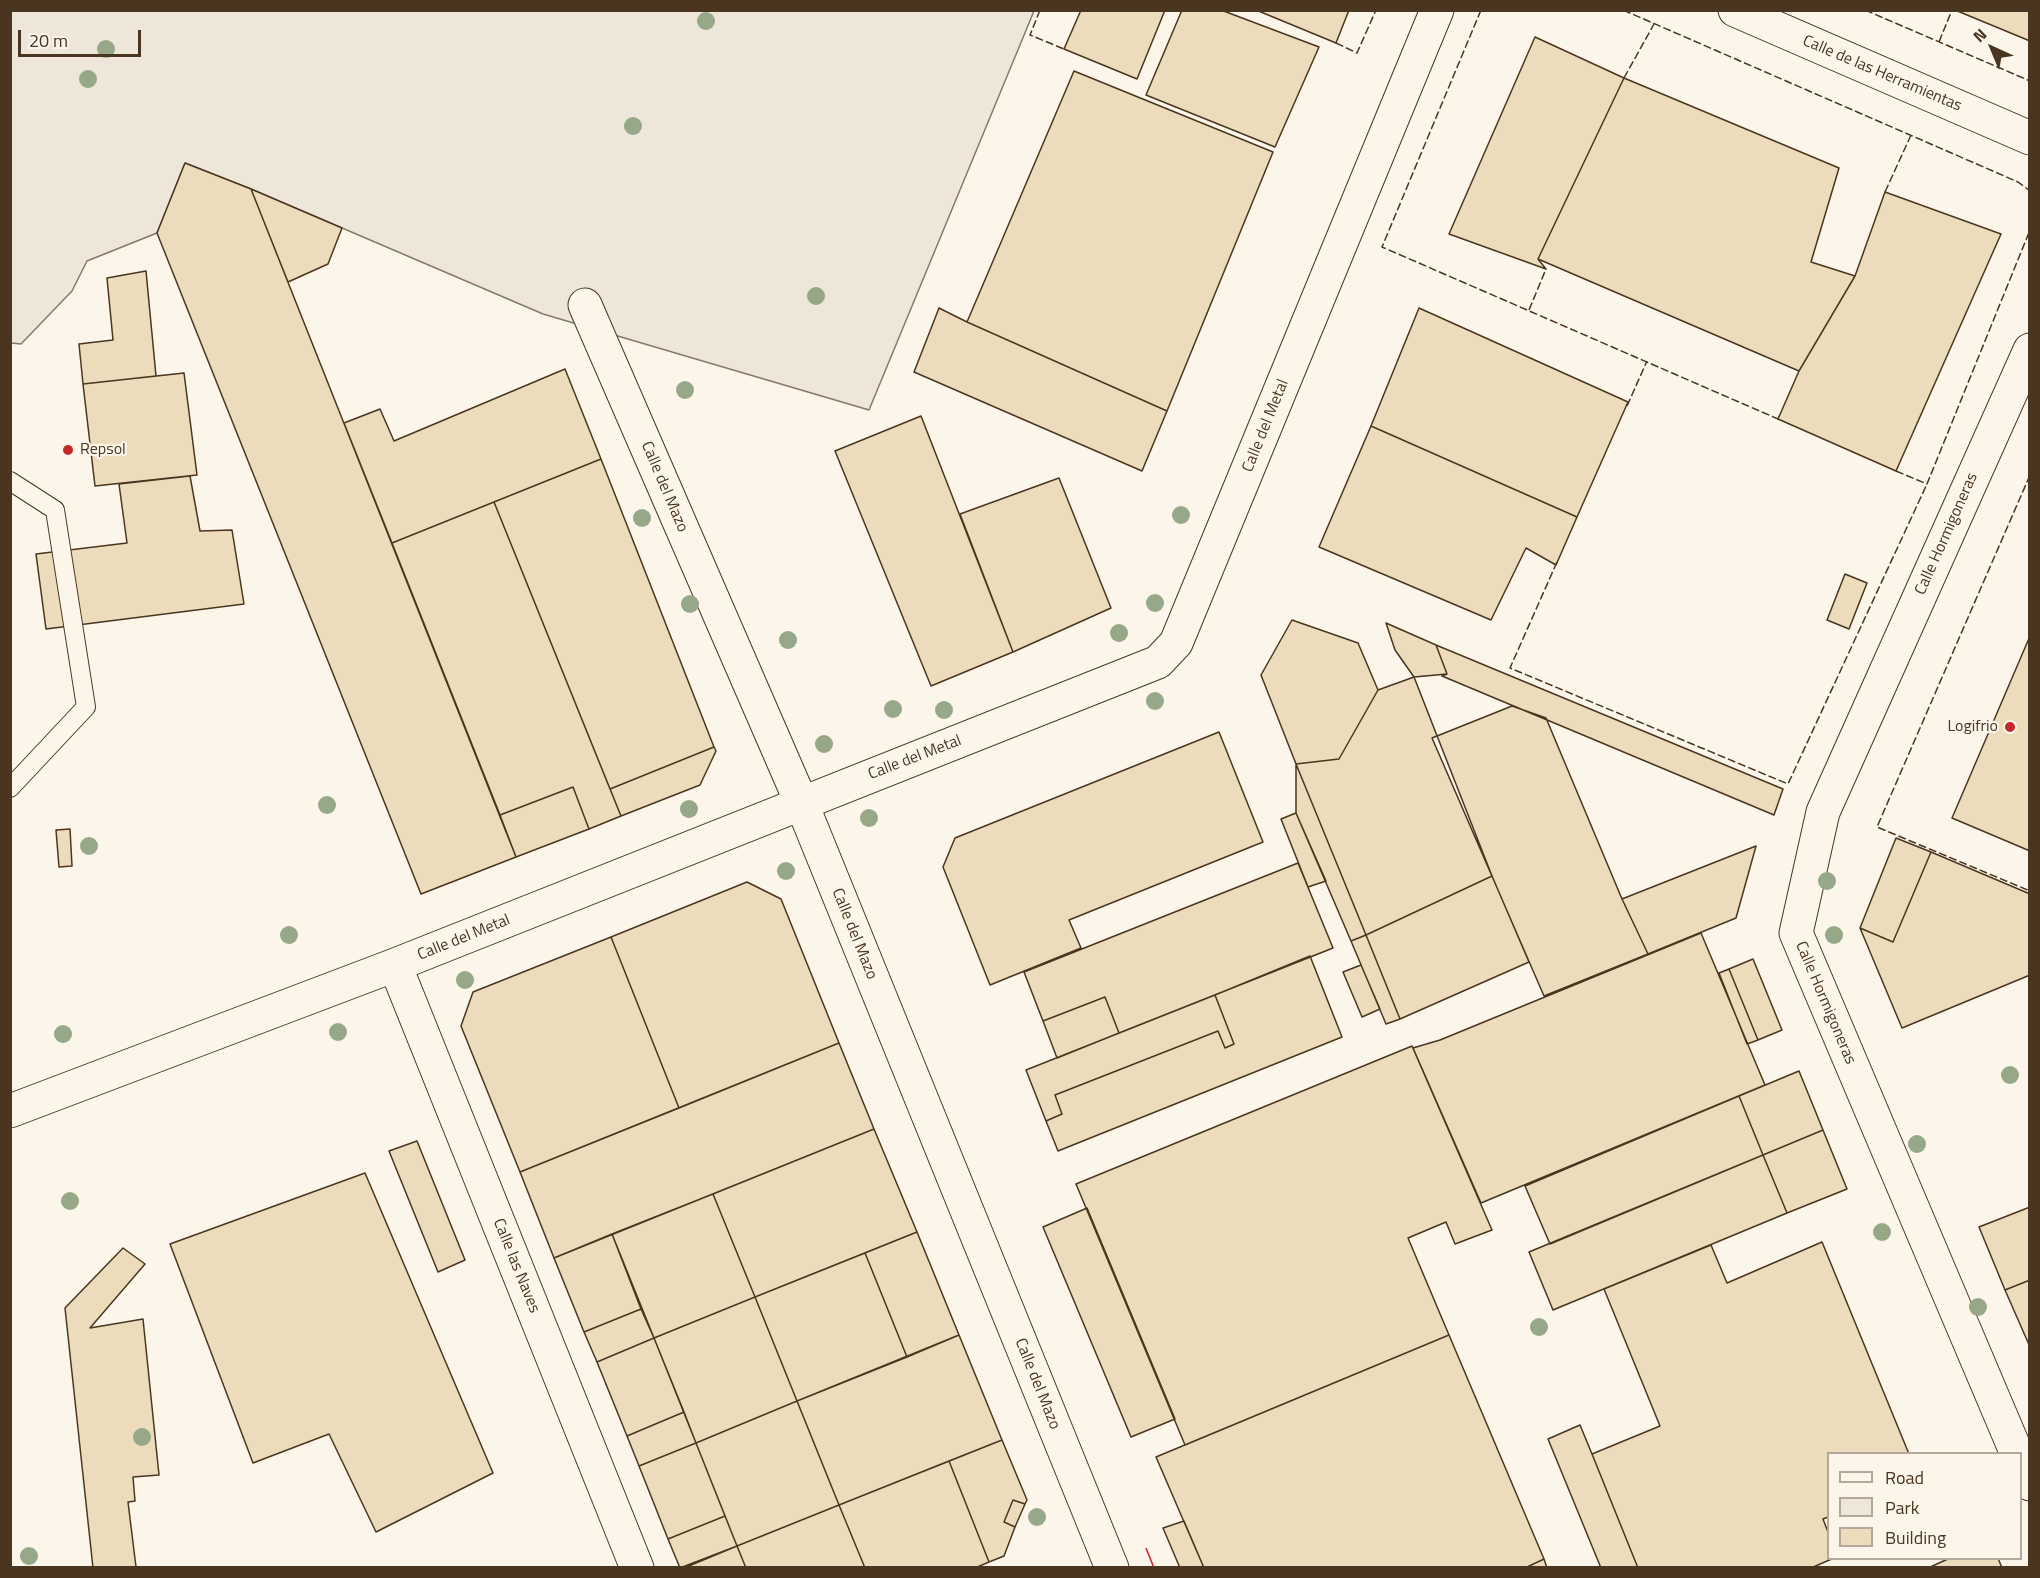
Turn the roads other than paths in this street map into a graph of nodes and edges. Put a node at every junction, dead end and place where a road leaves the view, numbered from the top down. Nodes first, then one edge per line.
1 (1437, 10) edge
2 (1735, 10) edge
3 (2030, 138) edge
4 (585, 305) dead end
5 (2030, 350) edge
6 (10, 481) edge
7 (10, 788) edge
8 (801, 802) junction
9 (396, 965) junction
10 (10, 1110) edge
11 (2015, 1452) edge
12 (2022, 1467) edge
13 (2030, 1484) edge
14 (637, 1568) edge
15 (1112, 1568) edge

1 - 8 street, Calle del Metal
2 - 3 street, Calle de las Herramientas
4 - 8 street, Calle del Mazo
5 - 11 street, Calle Hormigoneras
6 - 7 lane
8 - 9 street, Calle del Metal
8 - 15 street, Calle del Mazo
9 - 10 street, Calle del Metal
9 - 14 street, Calle las Naves
12 - 13 street

